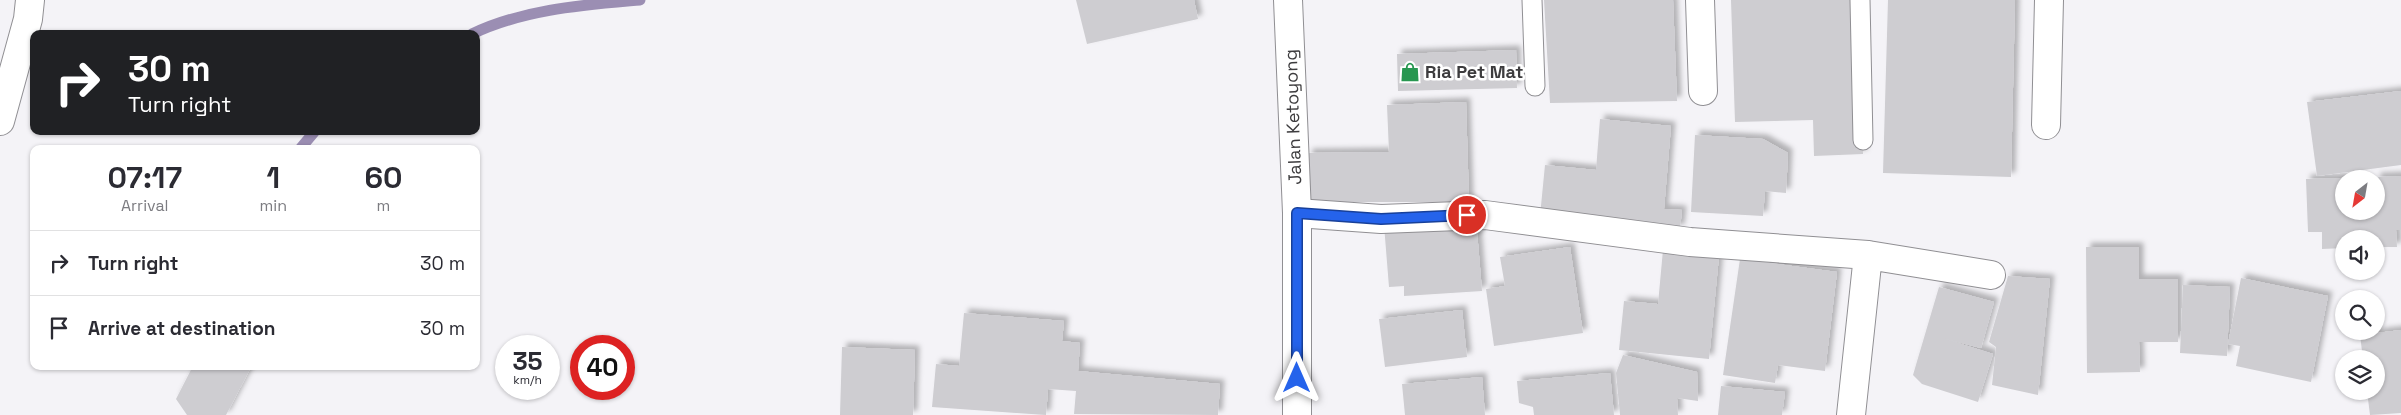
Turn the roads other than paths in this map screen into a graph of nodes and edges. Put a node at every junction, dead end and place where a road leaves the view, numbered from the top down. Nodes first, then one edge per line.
1 (30, 0) edge
2 (1288, 0) edge
3 (1532, 0) edge
4 (1700, 0) edge
5 (1860, 0) edge
6 (2049, 0) edge
7 (1535, 86) dead end
8 (1703, 91) dead end
9 (0, 121) edge
10 (2046, 125) dead end
11 (1863, 140) dead end
12 (1297, 213) junction
13 (1868, 256) junction
14 (1990, 275) dead end
15 (1297, 415) edge
16 (1851, 415) edge

1 - 9 street
2 - 12 street, Jalan Ketoyong
3 - 7 lane
4 - 8 street
5 - 11 lane
6 - 10 street
12 - 13 street
12 - 15 street, Jalan Ketoyong
13 - 14 street
13 - 16 street

